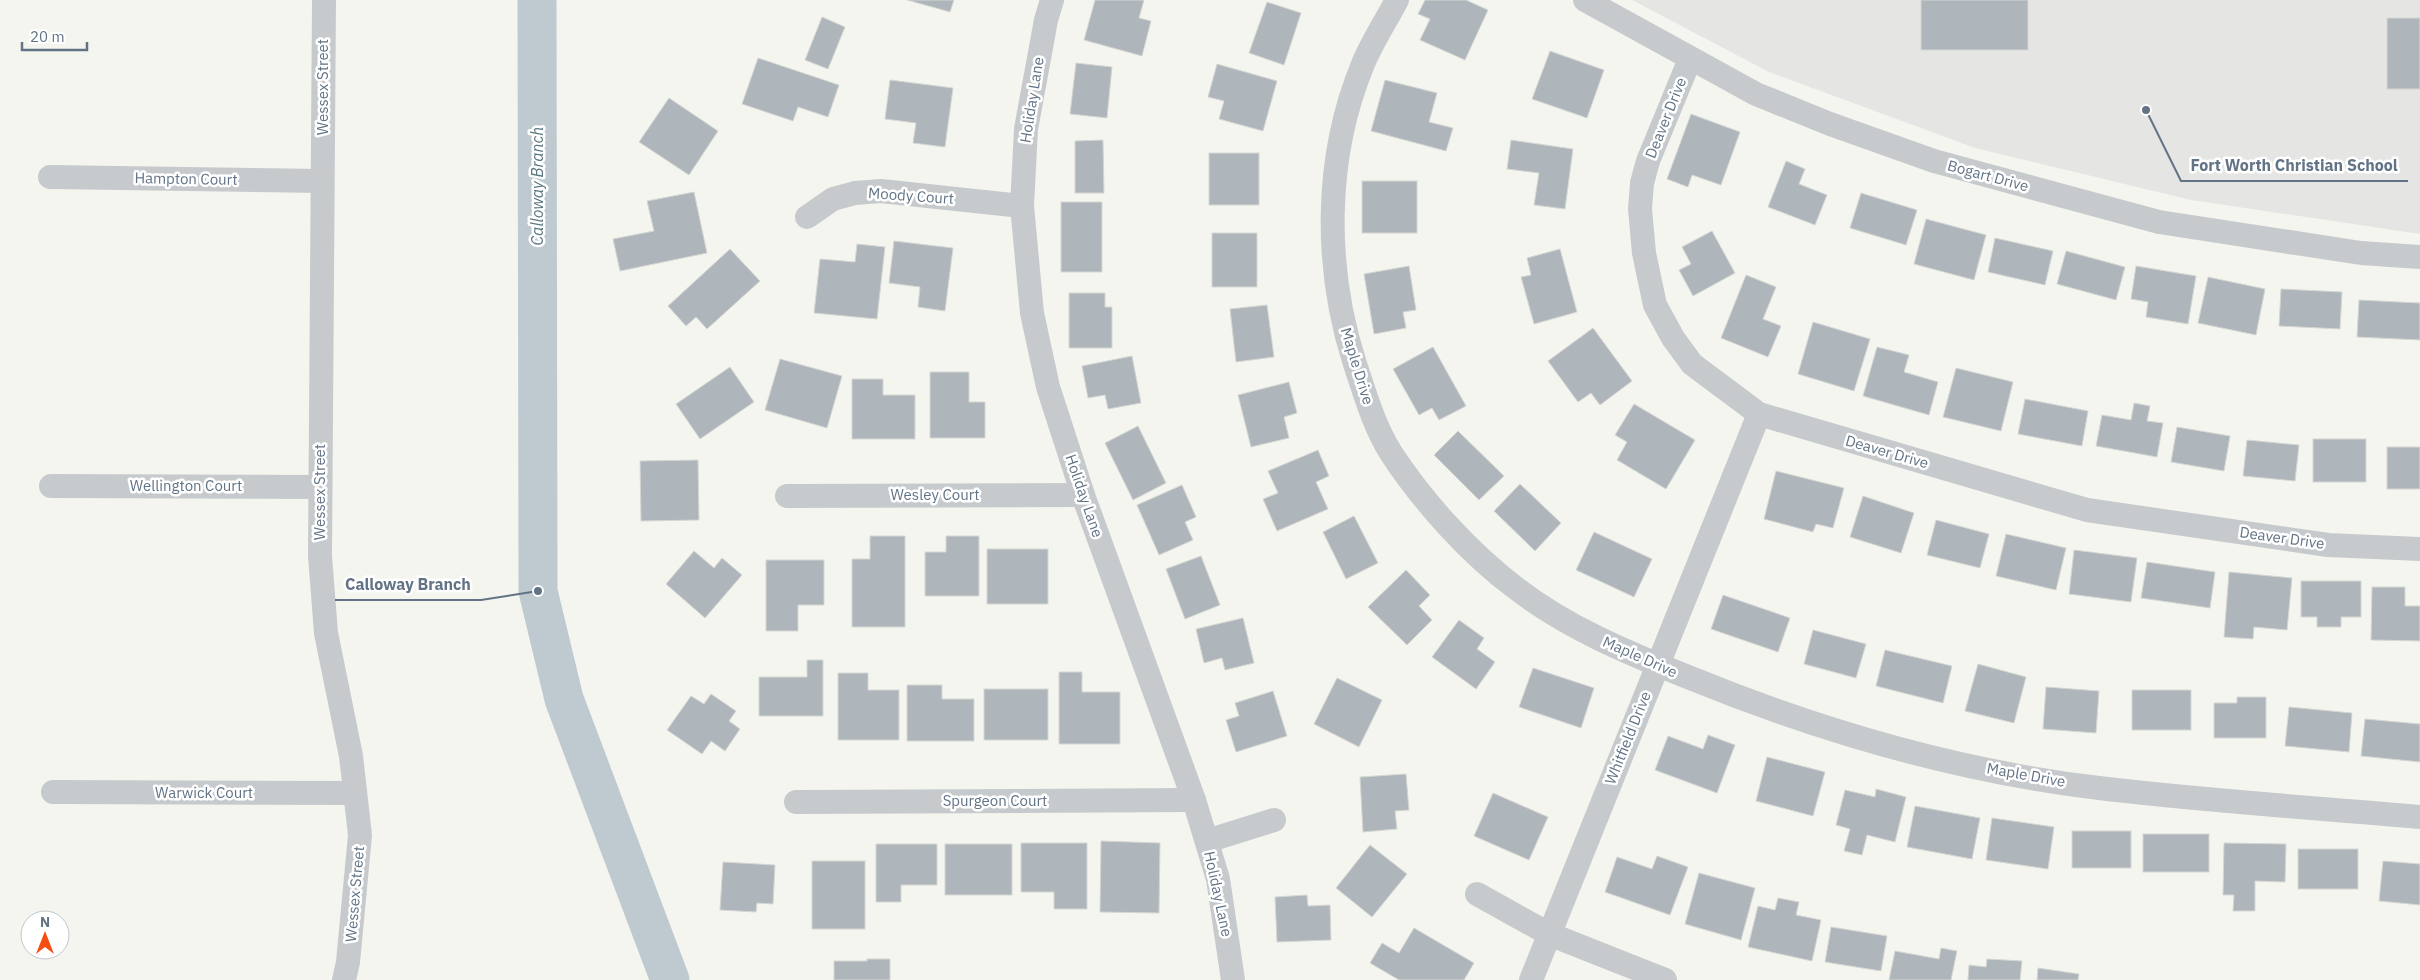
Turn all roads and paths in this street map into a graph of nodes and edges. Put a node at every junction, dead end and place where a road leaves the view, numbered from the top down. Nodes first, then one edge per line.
1 (324, 0) edge
2 (1052, 0) edge
3 (1397, 0) edge
4 (1585, 0) edge
5 (1690, 59) junction
6 (50, 177) dead end
7 (322, 181) junction
8 (1022, 206) junction
9 (807, 217) dead end
10 (2420, 256) edge
11 (1759, 414) junction
12 (52, 486) dead end
13 (320, 486) junction
14 (1083, 495) junction
15 (787, 496) dead end
16 (2420, 549) edge
17 (1658, 665) junction
18 (53, 792) dead end
19 (355, 793) junction
20 (1194, 800) junction
21 (796, 802) dead end
22 (2420, 817) edge
23 (1274, 820) dead end
24 (1207, 841) junction
25 (1477, 894) dead end
26 (1549, 934) junction
27 (344, 980) edge
28 (1233, 980) edge
29 (1531, 980) edge
30 (1665, 980) edge

1 - 7 street, Wessex Street
2 - 8 street, Holiday Lane
3 - 17 street, Maple Drive
4 - 5 street, Bogart Drive
5 - 10 street, Bogart Drive
5 - 11 street, Deaver Drive
6 - 7 street, Hampton Court
7 - 13 street, Wessex Street
8 - 9 street, Moody Court
8 - 14 street, Holiday Lane
11 - 16 street, Deaver Drive
11 - 17 street, Whitfield Drive
12 - 13 street, Wellington Court
13 - 19 street, Wessex Street
14 - 15 street, Wesley Court
14 - 20 street, Holiday Lane
17 - 22 street, Maple Drive
17 - 26 street, Whitfield Drive
18 - 19 street, Warwick Court
19 - 27 street, Wessex Street
20 - 21 street, Spurgeon Court
20 - 24 street, Holiday Lane
23 - 24 street
24 - 28 street, Holiday Lane
25 - 26 street
26 - 29 street, Whitfield Drive
26 - 30 street

